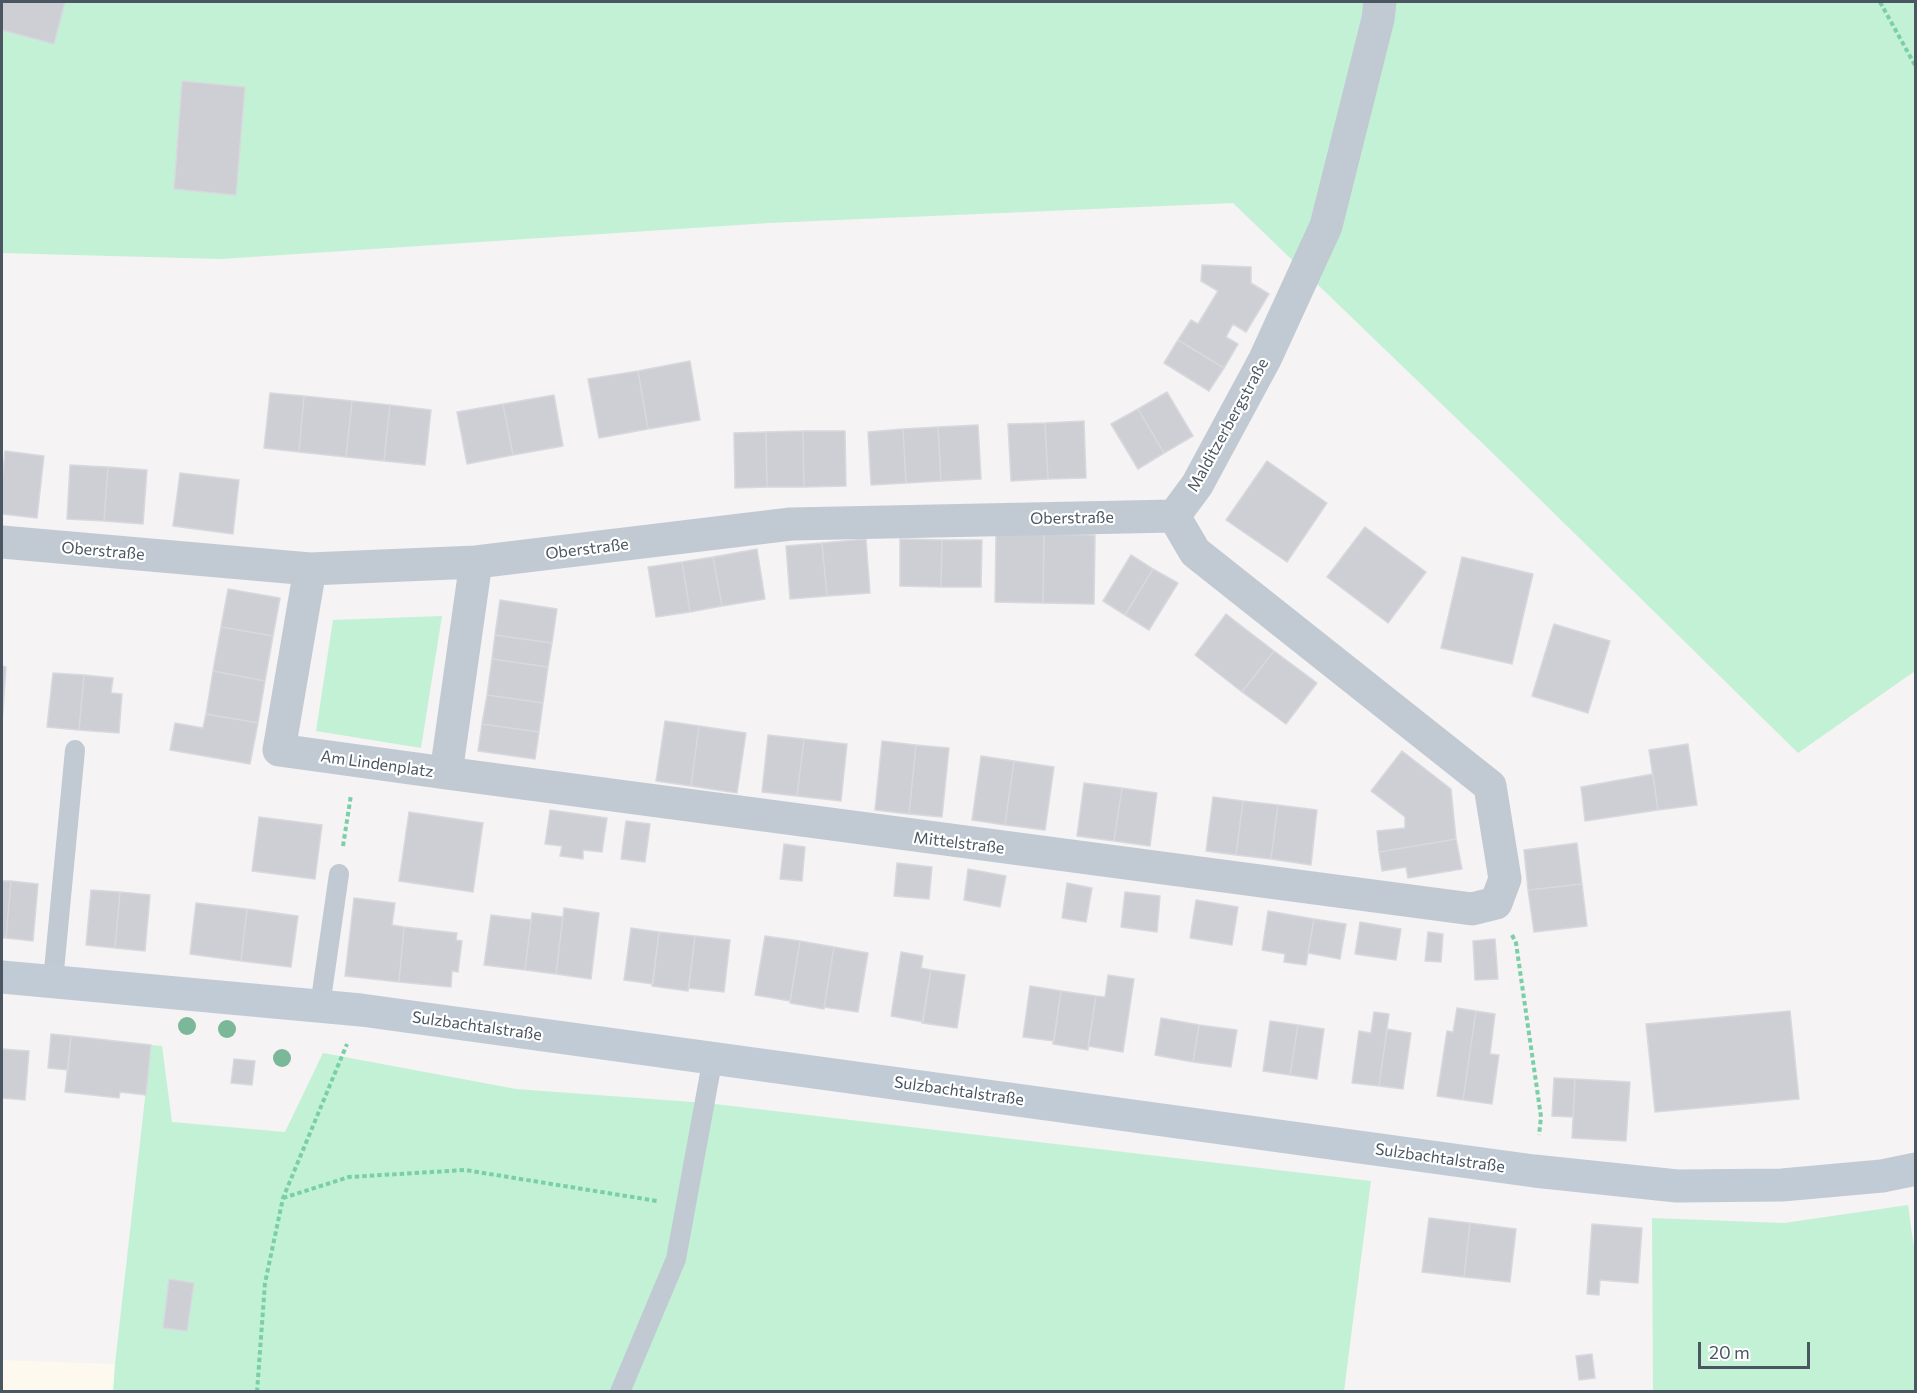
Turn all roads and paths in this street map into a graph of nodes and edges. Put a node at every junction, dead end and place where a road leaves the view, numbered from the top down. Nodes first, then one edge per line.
1 (1380, 2) edge
2 (1880, 2) edge
3 (1916, 68) edge
4 (1173, 516) junction
5 (2, 542) edge
6 (476, 562) junction
7 (310, 569) junction
8 (75, 750) dead end
9 (357, 760) junction
10 (446, 773) junction
11 (339, 874) joint
12 (1516, 943) dead end
13 (2, 977) edge
14 (53, 981) junction
15 (320, 1006) junction
16 (361, 1010) junction
17 (713, 1057) junction
18 (1541, 1117) dead end
19 (1916, 1169) edge
20 (283, 1198) junction
21 (686, 1206) junction
22 (257, 1392) edge
23 (620, 1392) edge

1 - 4 street, Malditzerbergstraße
2 - 3 path
4 - 6 street, Oberstraße
4 - 10 street, Mittelstraße
5 - 7 street, Oberstraße
6 - 7 street, Oberstraße
6 - 10 street, Am Lindenplatz
7 - 9 street, Am Lindenplatz
8 - 14 lane
9 - 10 street, Am Lindenplatz
9 - 11 path
11 - 15 lane
12 - 18 path
13 - 14 main road, Sulzbachtalstraße
14 - 15 main road, Sulzbachtalstraße
15 - 16 main road, Sulzbachtalstraße
16 - 17 main road, Sulzbachtalstraße
16 - 20 path
17 - 19 main road, Sulzbachtalstraße
17 - 21 lane
20 - 21 path
20 - 22 path
21 - 23 lane

